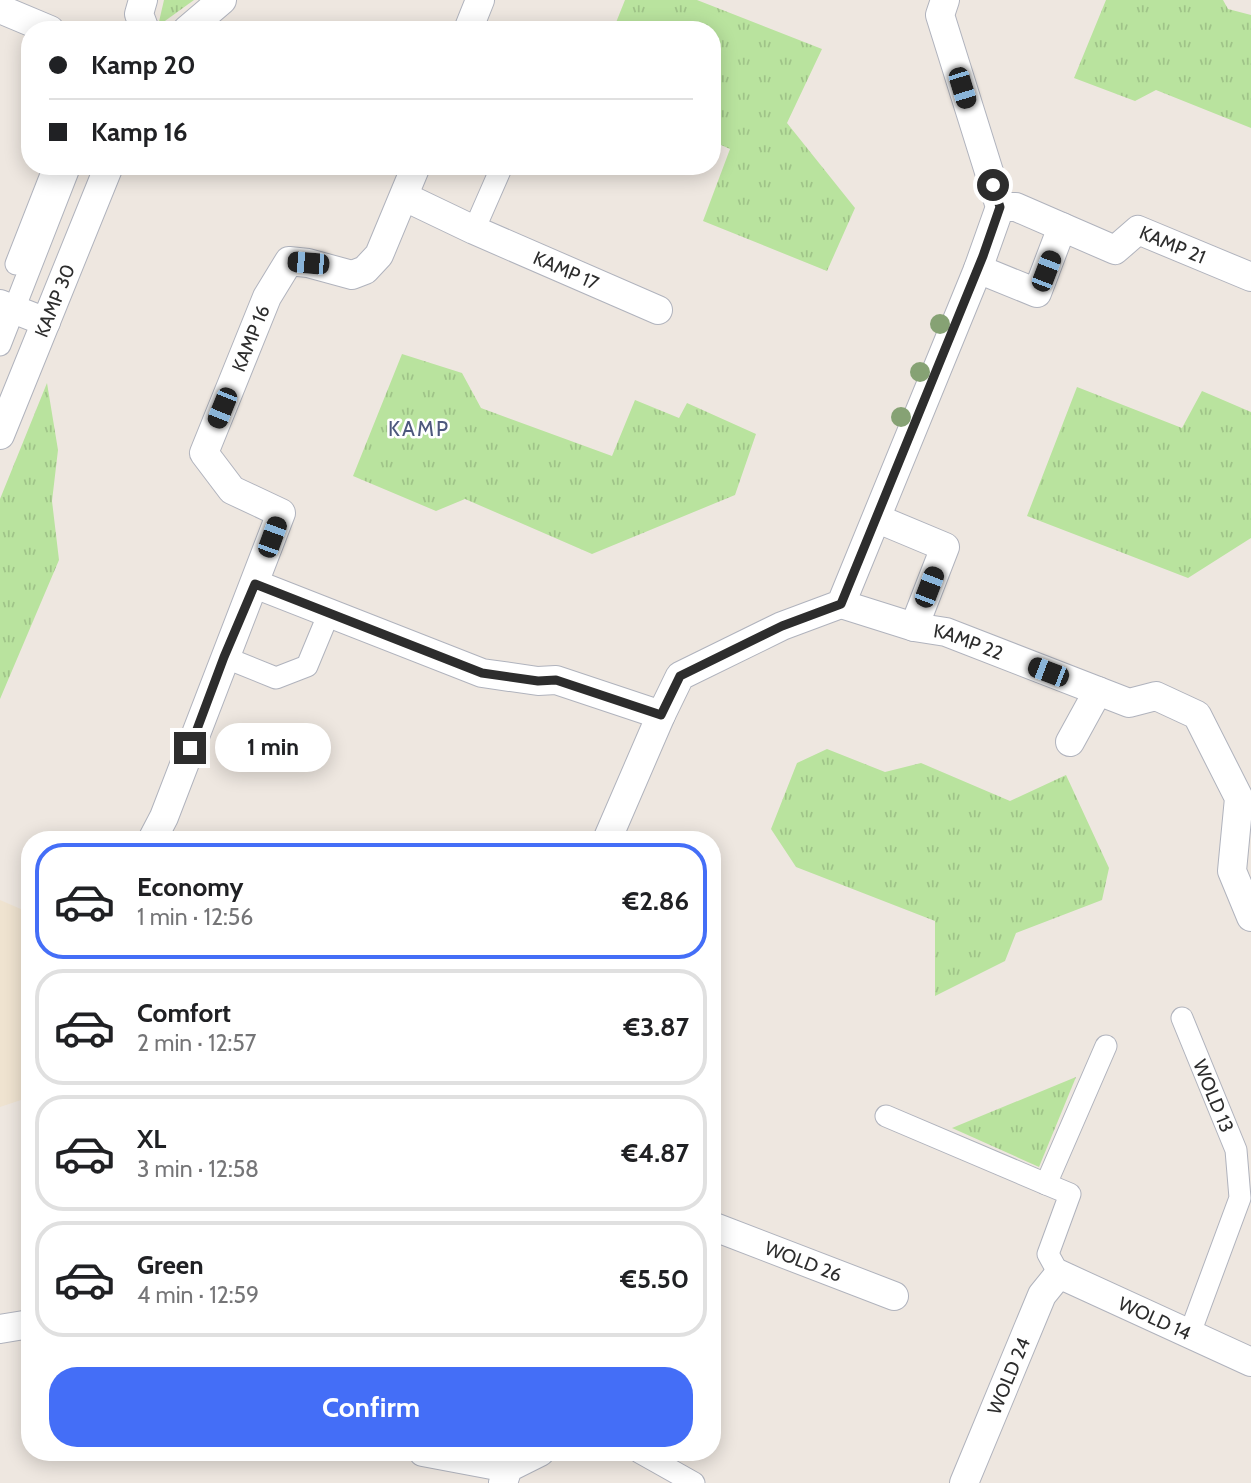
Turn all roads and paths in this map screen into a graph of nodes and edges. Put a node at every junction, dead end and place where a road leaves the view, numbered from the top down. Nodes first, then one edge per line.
1 (143, 0) edge
2 (222, 0) edge
3 (480, 0) edge
4 (945, 0) edge
5 (0, 9) edge
6 (29, 21) edge
7 (141, 21) edge
8 (198, 21) edge
9 (472, 21) edge
10 (50, 175) edge
11 (66, 175) edge
12 (105, 175) edge
13 (413, 175) edge
14 (498, 175) edge
15 (405, 197) junction
16 (1000, 207) junction
17 (1062, 227) junction
18 (474, 230) junction
19 (5, 260) edge
20 (978, 269) junction
21 (1251, 277) edge
22 (7, 307) edge
23 (658, 310) dead end
24 (46, 322) junction
25 (0, 345) edge
26 (0, 435) edge
27 (878, 519) junction
28 (255, 584) junction
29 (841, 604) junction
30 (329, 613) junction
31 (914, 627) junction
32 (224, 657) junction
33 (1098, 691) junction
34 (661, 715) junction
35 (1070, 742) dead end
36 (1245, 796) edge
37 (157, 831) edge
38 (611, 831) edge
39 (1251, 917) edge
40 (1182, 1018) dead end
41 (1106, 1046) dead end
42 (886, 1116) dead end
43 (1046, 1184) junction
44 (721, 1229) edge
45 (1059, 1274) junction
46 (894, 1296) dead end
47 (21, 1326) edge
48 (0, 1329) edge
49 (1190, 1332) junction
50 (1251, 1362) edge
51 (454, 1461) edge
52 (527, 1461) edge
53 (655, 1461) edge
54 (506, 1476) edge
55 (694, 1483) edge
56 (964, 1483) edge

1 - 7 street
2 - 8 street
3 - 9 street
4 - 16 street
5 - 6 street
10 - 19 street
11 - 22 street, KAMP 30
12 - 24 street, KAMP 30
13 - 15 street, KAMP 16
14 - 18 street
15 - 18 street, KAMP 17
15 - 28 street, KAMP 16
16 - 17 street, KAMP 21
16 - 20 street
17 - 20 street
17 - 21 street, KAMP 21
18 - 23 street, KAMP 17
20 - 27 street
22 - 24 street
22 - 25 street, KAMP 30
24 - 26 street, KAMP 30
27 - 29 street
27 - 31 street, KAMP 22
28 - 30 street
28 - 32 street, KAMP 16
29 - 31 street, KAMP 22
29 - 34 street
30 - 32 street
30 - 34 street
31 - 33 street, KAMP 22
32 - 37 street, KAMP 16
33 - 35 street
33 - 36 street, KAMP 22
34 - 38 street
36 - 39 street
40 - 49 street, WOLD 13
41 - 43 street
42 - 43 street
43 - 45 street
44 - 46 street, WOLD 26
45 - 49 street, WOLD 14
45 - 56 street, WOLD 24
47 - 48 street
49 - 50 street, WOLD 14
51 - 54 street
52 - 54 street
53 - 55 street

